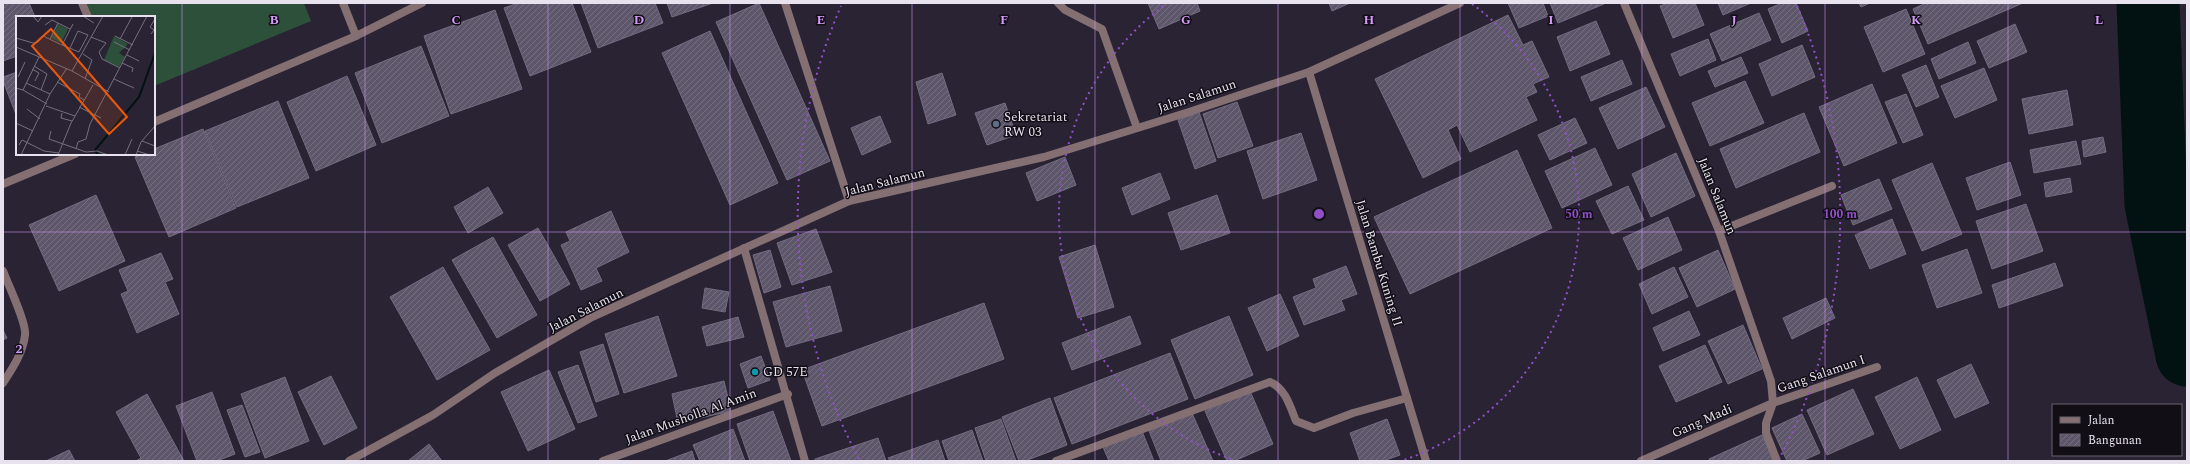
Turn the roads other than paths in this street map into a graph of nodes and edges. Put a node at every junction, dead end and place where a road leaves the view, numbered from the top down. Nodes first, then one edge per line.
1 (82, 3) edge
2 (343, 3) edge
3 (422, 3) edge
4 (785, 3) edge
5 (1058, 3) edge
6 (1460, 3) edge
7 (1624, 3) edge
8 (88, 16) edge
9 (356, 36) junction
10 (1309, 72) junction
11 (155, 122) edge
12 (1137, 128) junction
13 (72, 155) edge
14 (3, 184) edge
15 (1832, 186) dead end
16 (849, 201) junction
17 (1719, 231) junction
18 (744, 248) junction
19 (3, 271) edge
20 (1877, 367) dead end
21 (3, 383) edge
22 (788, 394) junction
23 (1407, 398) junction
24 (1773, 403) junction
25 (349, 461) edge
26 (603, 461) edge
27 (805, 461) edge
28 (1056, 461) edge
29 (1426, 461) edge
30 (1640, 461) edge
31 (1777, 461) edge

1 - 8 street
2 - 9 street
3 - 9 street
4 - 16 street
5 - 12 street
6 - 10 street, Jalan Salamun
7 - 17 street, Jalan Salamun
9 - 11 street
10 - 12 street, Jalan Salamun
10 - 23 street, Jalan Bambu Kuning II
12 - 16 street, Jalan Salamun
13 - 14 street
15 - 17 street
16 - 18 street, Jalan Salamun
17 - 24 street, Jalan Salamun
18 - 22 street
18 - 25 street, Jalan Salamun
19 - 21 street
20 - 24 street, Gang Salamun I
22 - 26 street, Jalan Musholla Al Amin
22 - 27 street
23 - 28 street
23 - 29 street, Jalan Bambu Kuning II
24 - 30 street, Gang Madi
24 - 31 street

